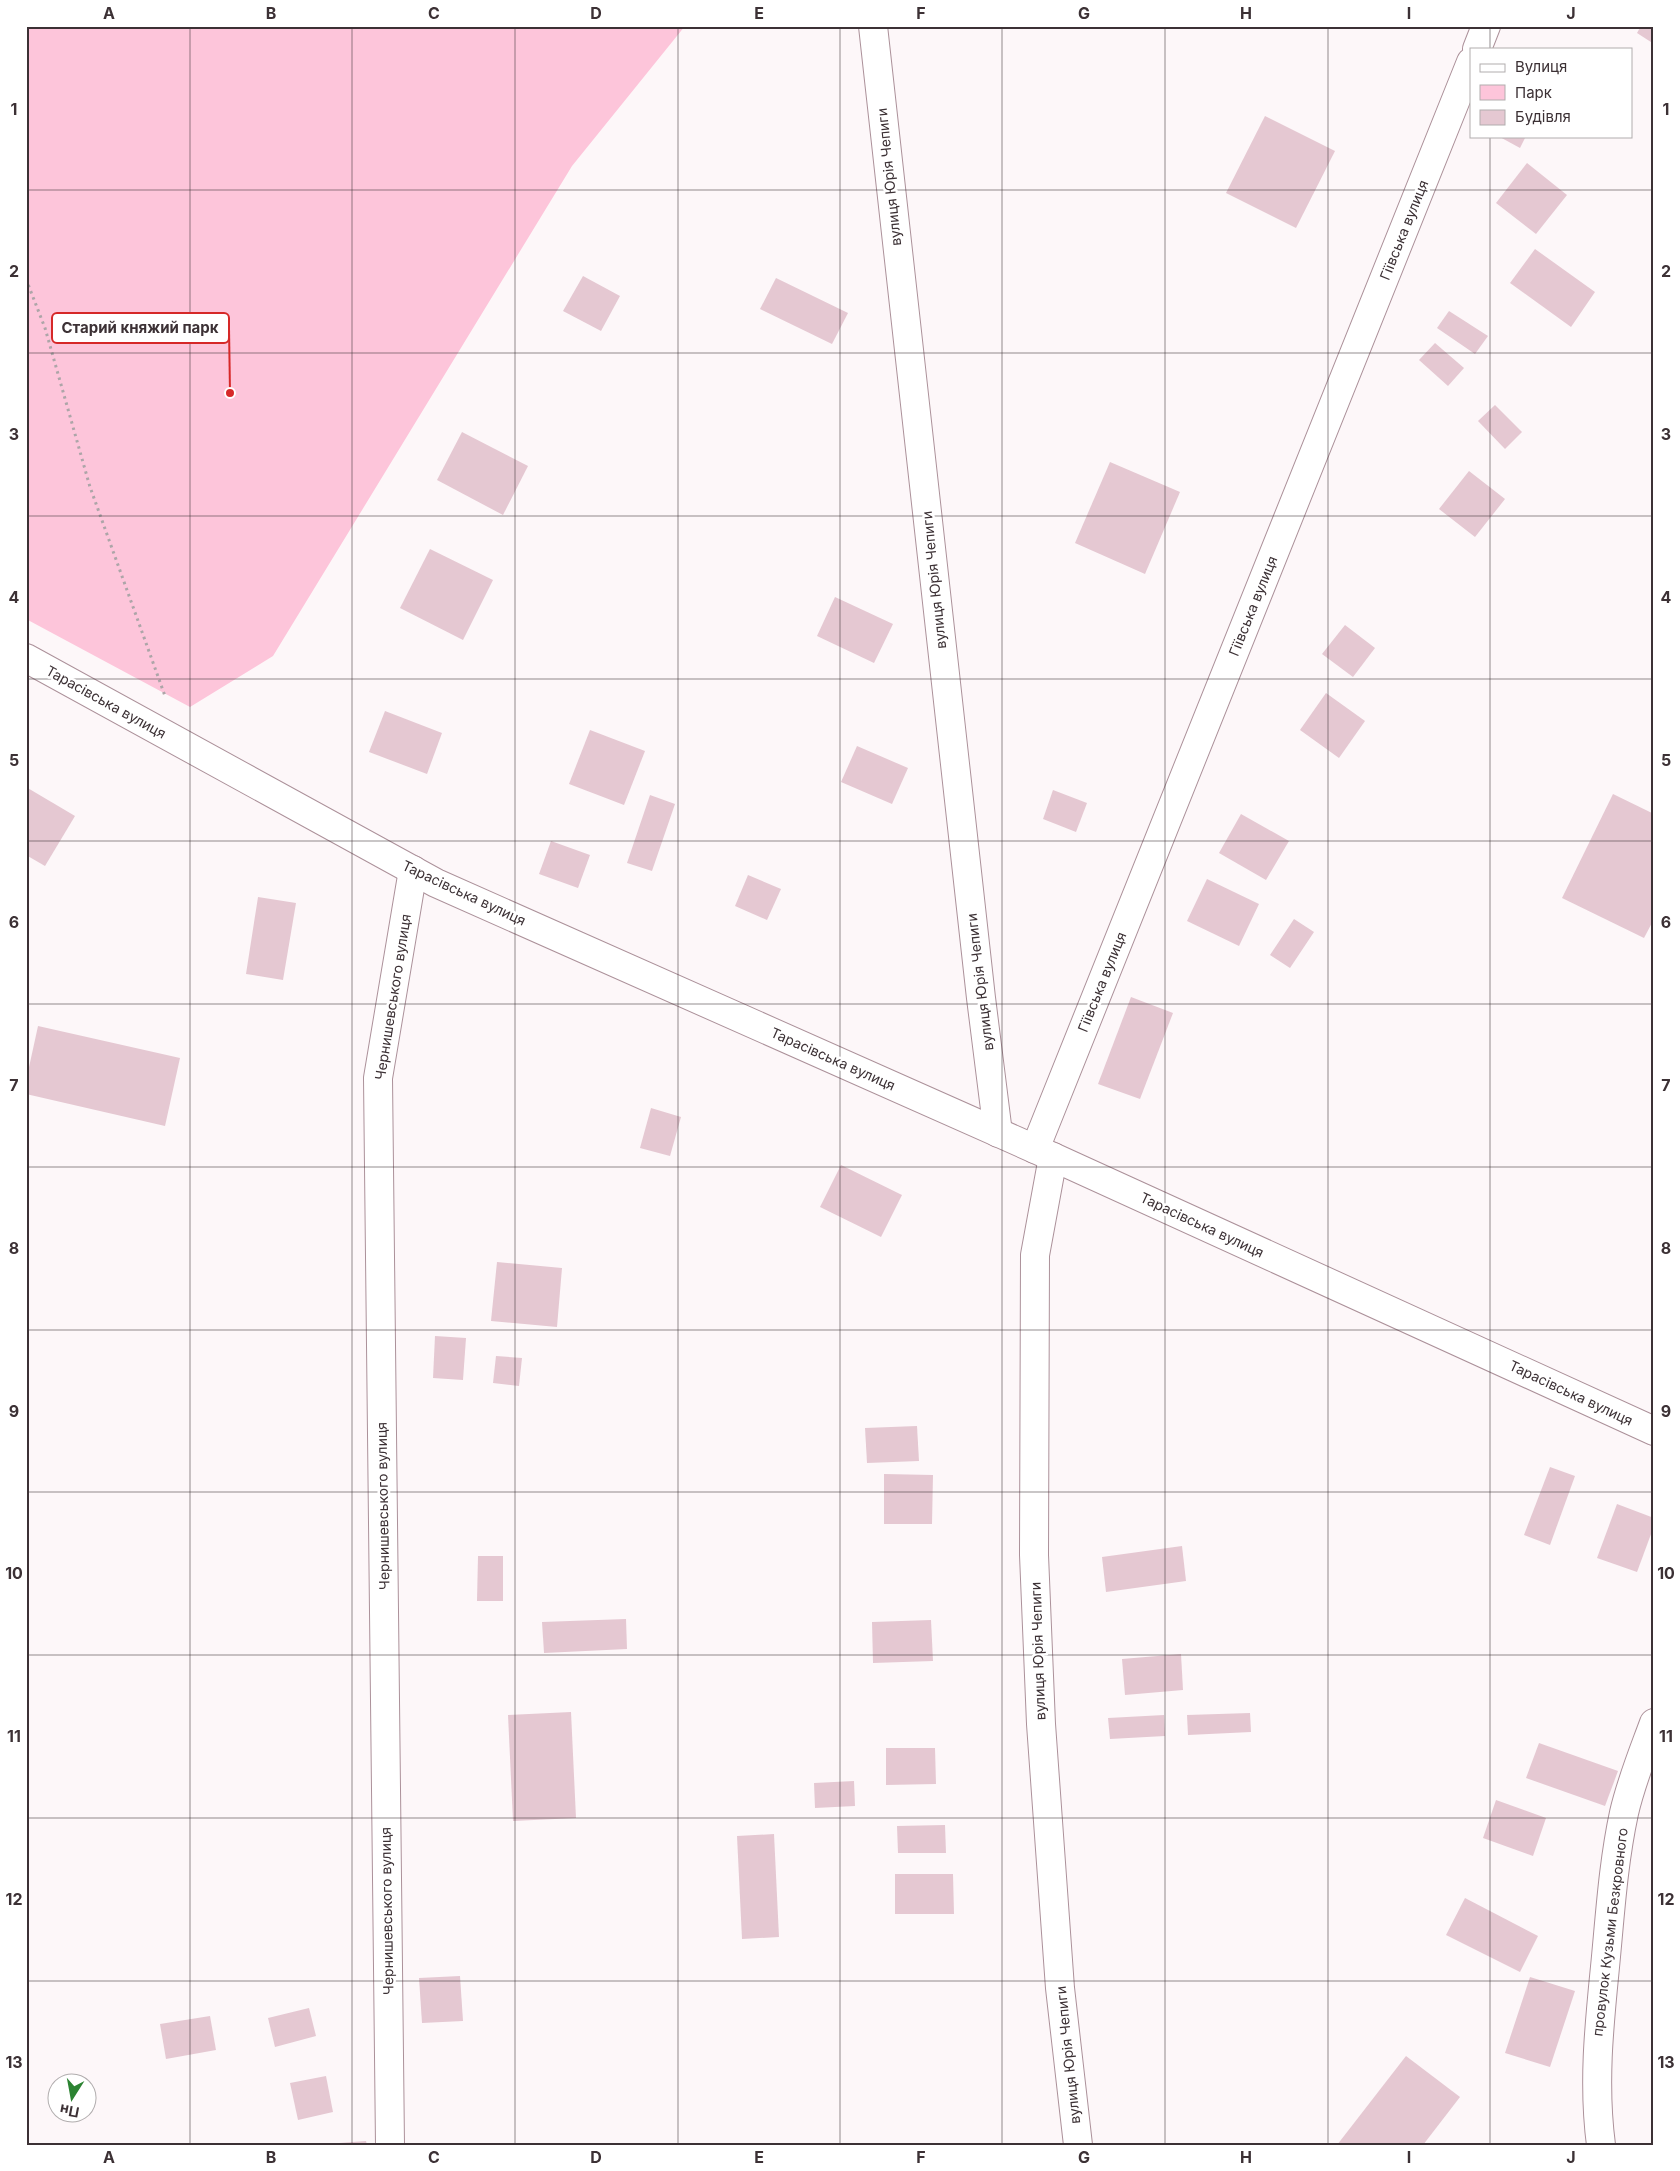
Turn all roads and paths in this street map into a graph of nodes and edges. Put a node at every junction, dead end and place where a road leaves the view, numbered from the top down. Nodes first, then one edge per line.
1 (873, 26) edge
2 (1486, 26) edge
3 (1476, 48) edge
4 (1470, 65) edge
5 (26, 279) edge
6 (26, 658) edge
7 (182, 744) junction
8 (414, 870) junction
9 (998, 1133) junction
10 (1044, 1153) junction
11 (1654, 1431) edge
12 (1654, 1723) edge
13 (390, 2145) edge
14 (1078, 2145) edge
15 (1601, 2145) edge

1 - 9 street, вулиця Юрія Чепиги
2 - 3 street
4 - 10 street, Гіївська вулиця
5 - 7 path
6 - 7 street, Тарасівська вулиця
7 - 8 street, Тарасівська вулиця
8 - 9 street, Тарасівська вулиця
8 - 13 street, Чернишевського вулиця
9 - 10 street, Тарасівська вулиця
10 - 11 street, Тарасівська вулиця
10 - 14 street, вулиця Юрія Чепиги
12 - 15 street, провулок Кузьми Безкровного

